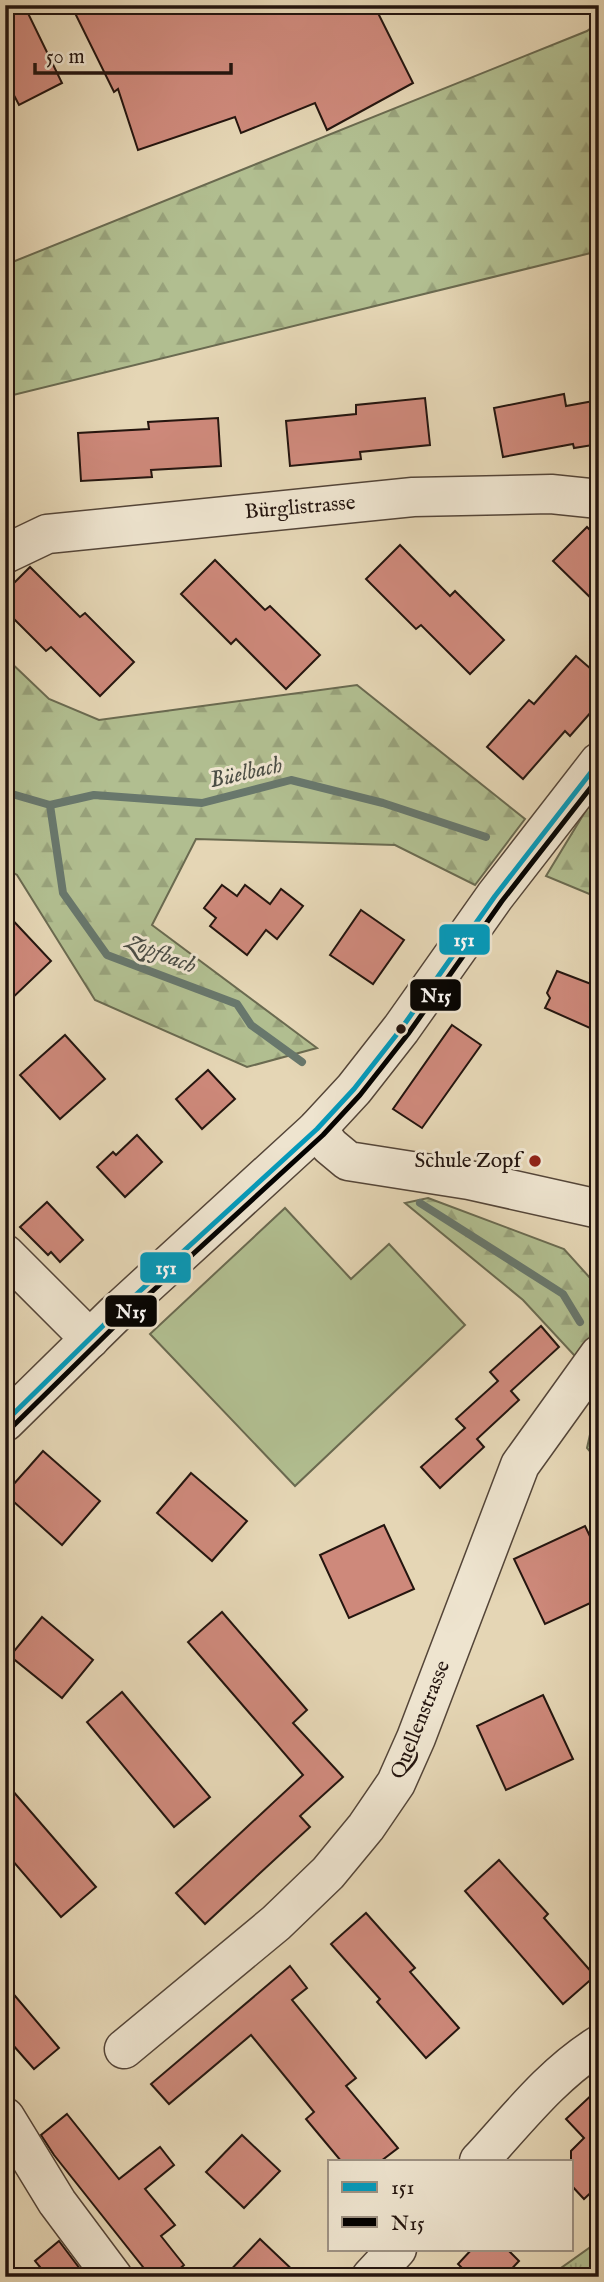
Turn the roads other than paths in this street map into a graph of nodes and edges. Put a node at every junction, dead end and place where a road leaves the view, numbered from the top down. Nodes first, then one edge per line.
1 (599, 499) edge
2 (5, 554) edge
3 (599, 762) edge
4 (317, 1129) junction
5 (599, 1209) edge
6 (5, 1254) edge
7 (90, 1339) junction
8 (599, 1355) edge
9 (5, 1422) edge
10 (599, 2045) edge
11 (124, 2049) dead end
12 (5, 2117) edge
13 (480, 2160) edge
14 (396, 2250) edge
15 (113, 2277) edge
16 (370, 2277) edge

1 - 2 street, Bürglistrasse
3 - 4 street
4 - 5 street
4 - 7 street
6 - 7 street
7 - 9 street
8 - 11 street, Quellenstrasse
10 - 13 street
12 - 15 street
14 - 16 street

